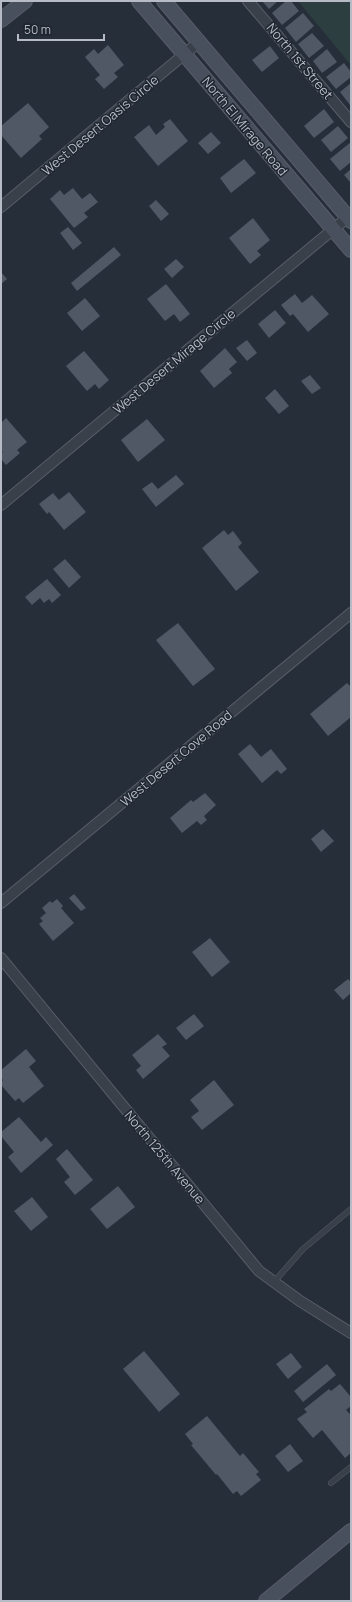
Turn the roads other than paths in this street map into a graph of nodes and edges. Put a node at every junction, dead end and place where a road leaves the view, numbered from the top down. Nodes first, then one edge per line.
1 (25, 1) edge
2 (139, 1) edge
3 (164, 1) edge
4 (248, 1) edge
5 (1, 20) edge
6 (199, 42) junction
7 (185, 54) junction
8 (351, 122) edge
9 (1, 207) edge
10 (349, 219) edge
11 (333, 229) junction
12 (351, 250) edge
13 (1, 505) edge
14 (351, 613) edge
15 (1, 903) edge
16 (1, 958) edge
17 (351, 1209) edge
18 (274, 1283) junction
19 (351, 1333) edge
20 (351, 1467) edge
21 (330, 1483) dead end
22 (351, 1531) edge
23 (266, 1601) edge

1 - 5 main road
2 - 7 main road, North El Mirage Road
3 - 6 main road, North El Mirage Road
4 - 8 street, North 1st Street
6 - 7 street, West Desert Oasis Circle
6 - 10 main road, North El Mirage Road
7 - 9 street, West Desert Oasis Circle
7 - 11 main road, North El Mirage Road
10 - 11 street, West Desert Mirage Circle
11 - 12 main road, North El Mirage Road
11 - 13 street, West Desert Mirage Circle
14 - 15 street, West Desert Cove Road
16 - 18 street, North 125th Avenue
17 - 18 lane
18 - 19 street, North 125th Avenue
20 - 21 lane
22 - 23 main road

